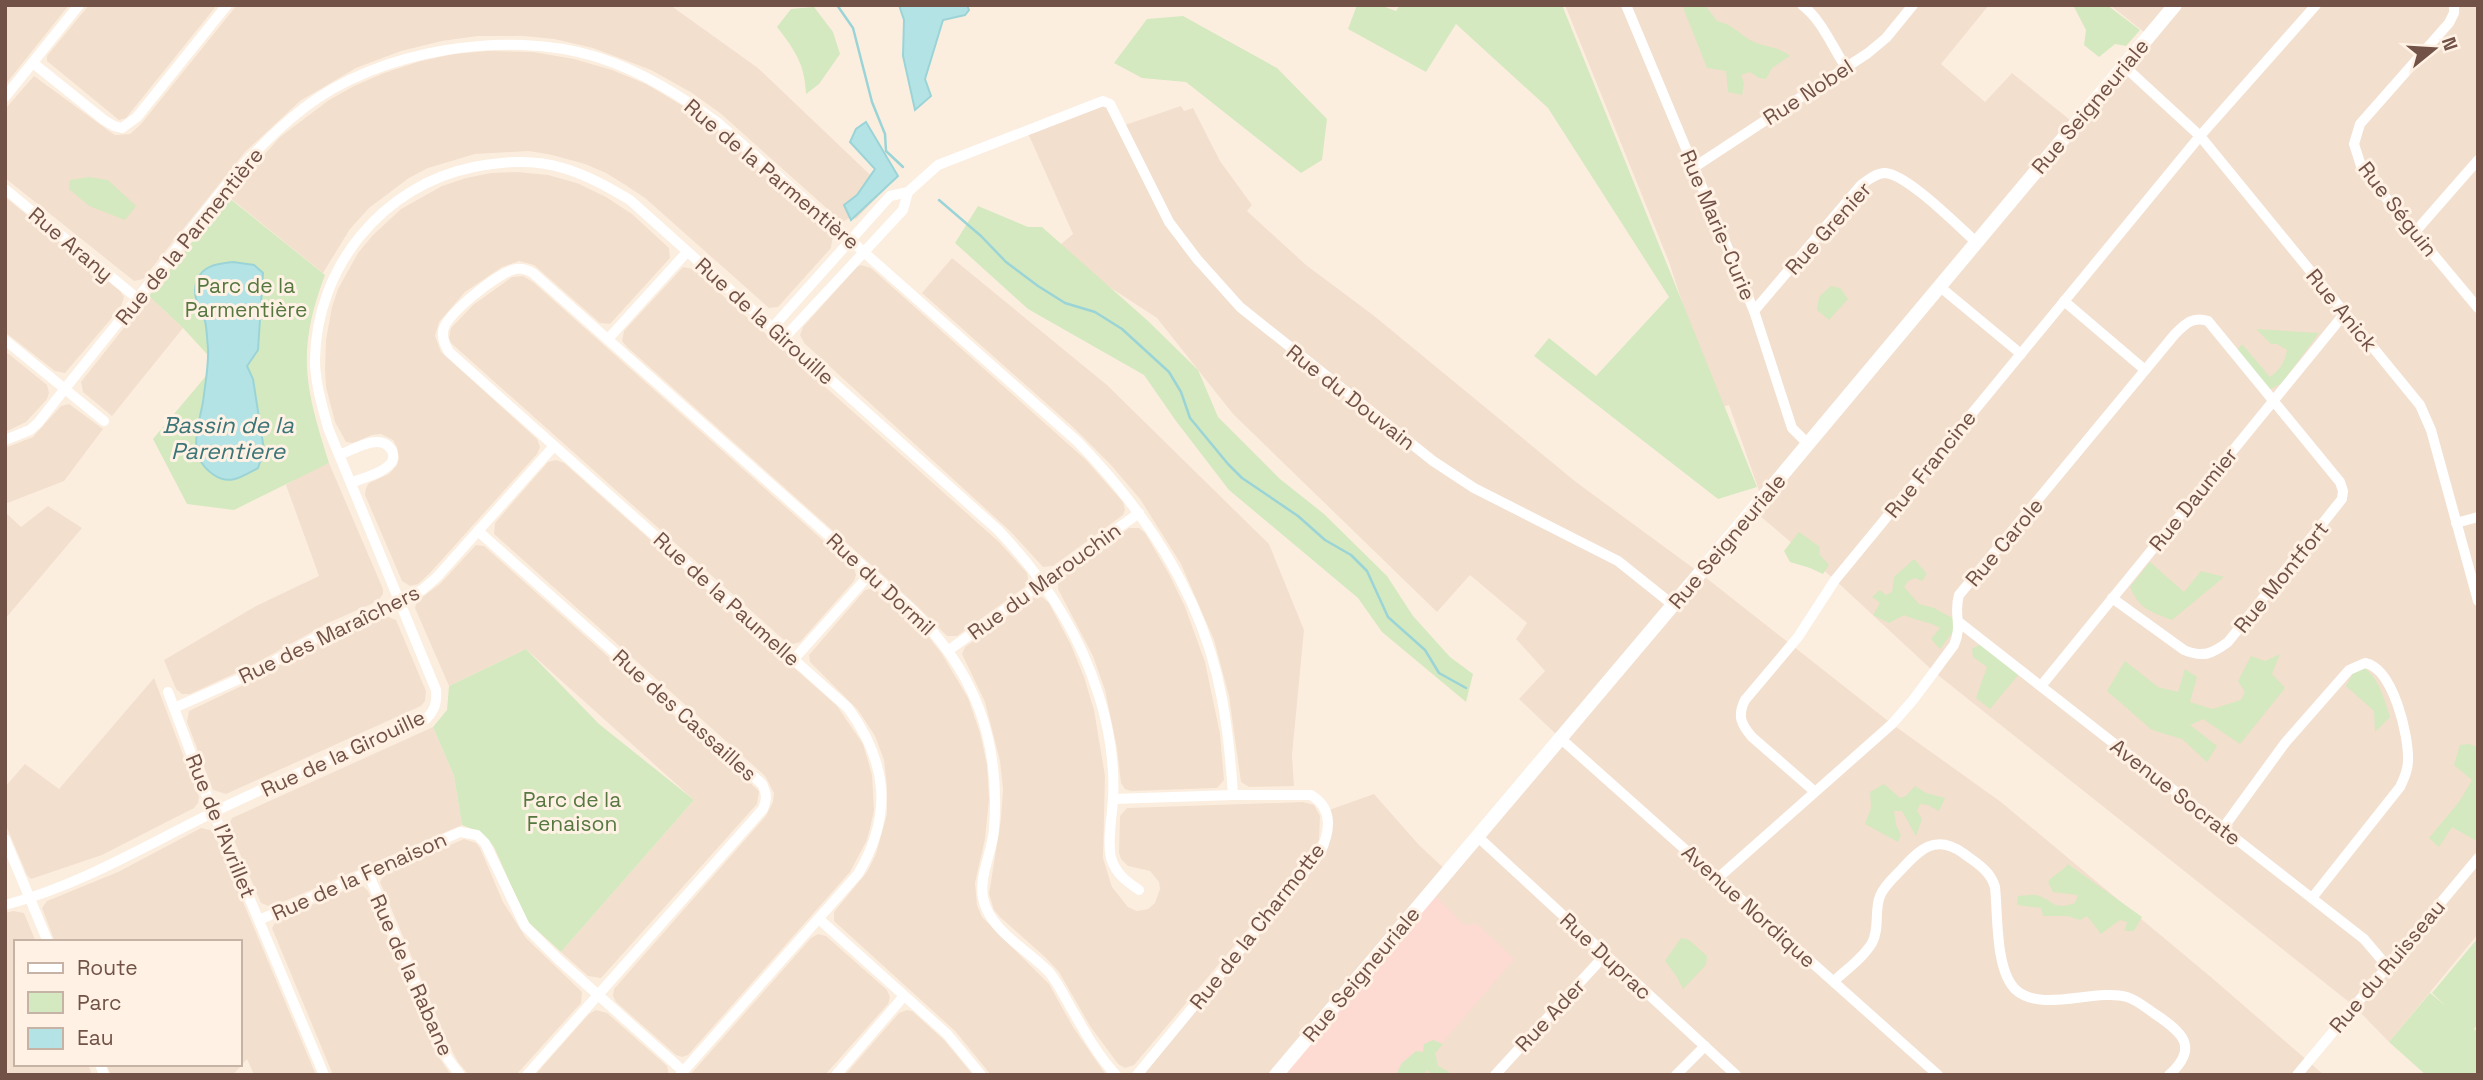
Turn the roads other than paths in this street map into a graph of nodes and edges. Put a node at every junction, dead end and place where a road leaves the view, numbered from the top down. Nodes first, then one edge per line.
1 (79, 5) edge
2 (227, 5) edge
3 (1626, 5) edge
4 (1802, 5) edge
5 (1913, 5) edge
6 (2175, 5) edge
7 (2316, 5) edge
8 (2454, 5) edge
9 (33, 63) junction
10 (1845, 66) junction
11 (2124, 66) junction
12 (5, 97) edge
13 (2200, 136) junction
14 (2478, 160) edge
15 (1693, 168) junction
16 (5, 189) edge
17 (908, 192) junction
18 (2415, 232) junction
19 (850, 239) junction
20 (1976, 242) junction
21 (687, 252) junction
22 (863, 252) junction
23 (1938, 286) junction
24 (138, 299) junction
25 (2064, 301) junction
26 (2478, 309) edge
27 (1755, 311) junction
28 (2345, 313) junction
29 (773, 327) junction
30 (785, 337) junction
31 (608, 339) junction
32 (5, 340) edge
33 (2021, 354) junction
34 (2146, 370) junction
35 (65, 389) junction
36 (2273, 401) junction
37 (104, 421) dead end
38 (5, 440) edge
39 (1808, 444) junction
40 (554, 446) junction
41 (339, 455) junction
42 (351, 483) junction
43 (1139, 513) junction
44 (2478, 517) edge
45 (2456, 523) junction
46 (478, 531) junction
47 (871, 573) junction
48 (1043, 582) junction
49 (2112, 598) junction
50 (400, 601) junction
51 (2478, 601) edge
52 (1673, 606) junction
53 (1960, 623) junction
54 (949, 650) junction
55 (794, 659) junction
56 (2040, 686) junction
57 (168, 692) dead end
58 (174, 708) junction
59 (1559, 737) junction
60 (1814, 792) junction
61 (1233, 795) junction
62 (1113, 799) junction
63 (213, 812) junction
64 (2223, 828) junction
65 (1477, 836) junction
66 (5, 839) edge
67 (2478, 858) edge
68 (368, 873) junction
69 (1718, 878) junction
70 (1139, 890) dead end
71 (29, 898) junction
72 (2312, 898) junction
73 (5, 905) edge
74 (819, 919) junction
75 (259, 920) junction
76 (47, 940) edge
77 (1605, 955) junction
78 (2387, 966) junction
79 (1834, 981) junction
80 (598, 995) junction
81 (904, 996) junction
82 (1705, 1046) junction
83 (681, 1073) edge
84 (324, 1075) edge
85 (460, 1075) edge
86 (527, 1075) edge
87 (836, 1075) edge
88 (981, 1075) edge
89 (1116, 1075) edge
90 (1137, 1075) edge
91 (1276, 1075) edge
92 (1495, 1075) edge
93 (1676, 1075) edge
94 (1736, 1075) edge
95 (1938, 1075) edge
96 (2169, 1075) edge
97 (2297, 1075) edge

1 - 9 street
2 - 9 street
3 - 15 street, Rue Marie-Curie
4 - 10 street
5 - 10 street, Rue Nobel
6 - 11 street, Rue Seigneuriale
7 - 13 street
8 - 18 street, Rue Séguin
9 - 12 street
10 - 15 street, Rue Nobel
11 - 13 street, Rue Anick
11 - 20 street, Rue Seigneuriale
13 - 25 street, Rue Francine
13 - 28 street, Rue Anick
14 - 18 street
15 - 27 street, Rue Marie-Curie
16 - 24 street, Rue Arany
17 - 19 street
17 - 22 street
17 - 52 street, Rue du Douvain
18 - 26 street, Rue Séguin
19 - 22 street, Rue de la Parmentière
19 - 24 street, Rue de la Parmentière
19 - 29 street
20 - 23 street, Rue Seigneuriale
20 - 27 street, Rue Grenier
21 - 29 street, Rue de la Girouille
21 - 31 street
21 - 41 street, Rue de la Girouille
22 - 30 street
22 - 43 street, Rue de la Parmentière
23 - 33 street
23 - 39 street, Rue Seigneuriale
24 - 35 street, Rue de la Parmentière
25 - 33 street, Rue Francine
25 - 34 street
27 - 39 street, Rue Marie-Curie
28 - 36 street, Rue Daumier
28 - 45 street, Rue Anick
29 - 30 street, Rue de la Girouille
30 - 48 street, Rue de la Girouille
31 - 40 street, Rue de la Paumelle
31 - 47 street, Rue du Dormil
32 - 35 street
33 - 60 street, Rue Francine
34 - 36 street, Rue Carole
34 - 53 street, Rue Carole
35 - 37 street
35 - 38 street, Rue de la Parmentière
36 - 49 street, Rue Daumier
36 - 49 street, Rue Montfort
39 - 52 street, Rue Seigneuriale
40 - 46 street, Rue des Maraîchers
40 - 55 street, Rue de la Paumelle
41 - 42 street, Rue de la Girouille
41 - 42 street
42 - 50 street, Rue de la Girouille
43 - 48 street, Rue du Marouchin
43 - 61 street, Rue de la Parmentière
44 - 45 street
45 - 51 street, Rue Anick
46 - 50 street, Rue des Maraîchers
46 - 80 street, Rue des Cassailles
47 - 54 street, Rue du Dormil
47 - 55 street
48 - 54 street, Rue du Marouchin
48 - 62 street, Rue de la Girouille
49 - 56 street, Rue Daumier
50 - 58 street, Rue des Maraîchers
50 - 63 street, Rue de la Girouille
52 - 59 street, Rue Seigneuriale
53 - 56 street, Avenue Socrate
53 - 60 street, Rue Carole
54 - 89 street, Rue du Dormil
55 - 74 street, Rue de la Paumelle
56 - 64 street, Avenue Socrate
57 - 58 street, Rue de l'Avrillet
58 - 63 street, Rue de l'Avrillet
59 - 65 street, Rue Seigneuriale
59 - 69 street, Avenue Nordique
60 - 69 street, Rue Carole
61 - 62 street, Rue de la Charmotte
61 - 90 street, Rue de la Charmotte
62 - 70 street, Rue de la Girouille
63 - 71 street, Rue de la Girouille
63 - 75 street, Rue de l'Avrillet
64 - 72 street, Avenue Socrate
64 - 72 street
65 - 77 street, Rue Duprac
65 - 91 street, Rue Seigneuriale
66 - 71 street
67 - 78 street, Rue du Ruisseau
68 - 75 street, Rue de la Fenaison
68 - 80 street, Rue de la Fenaison
68 - 85 street, Rue de la Rabane
69 - 79 street, Avenue Nordique
71 - 73 street, Rue de la Girouille
71 - 76 street
72 - 78 street, Avenue Socrate
74 - 81 street
74 - 83 street, Rue de la Paumelle
75 - 84 street, Rue de l'Avrillet
77 - 82 street, Rue Duprac
77 - 92 street, Rue Ader
78 - 97 street, Rue du Ruisseau
79 - 95 street, Avenue Nordique
79 - 96 street
80 - 83 street, Rue de la Fenaison
80 - 86 street, Rue des Cassailles
81 - 87 street
81 - 88 street
82 - 93 street
82 - 94 street, Rue Duprac

